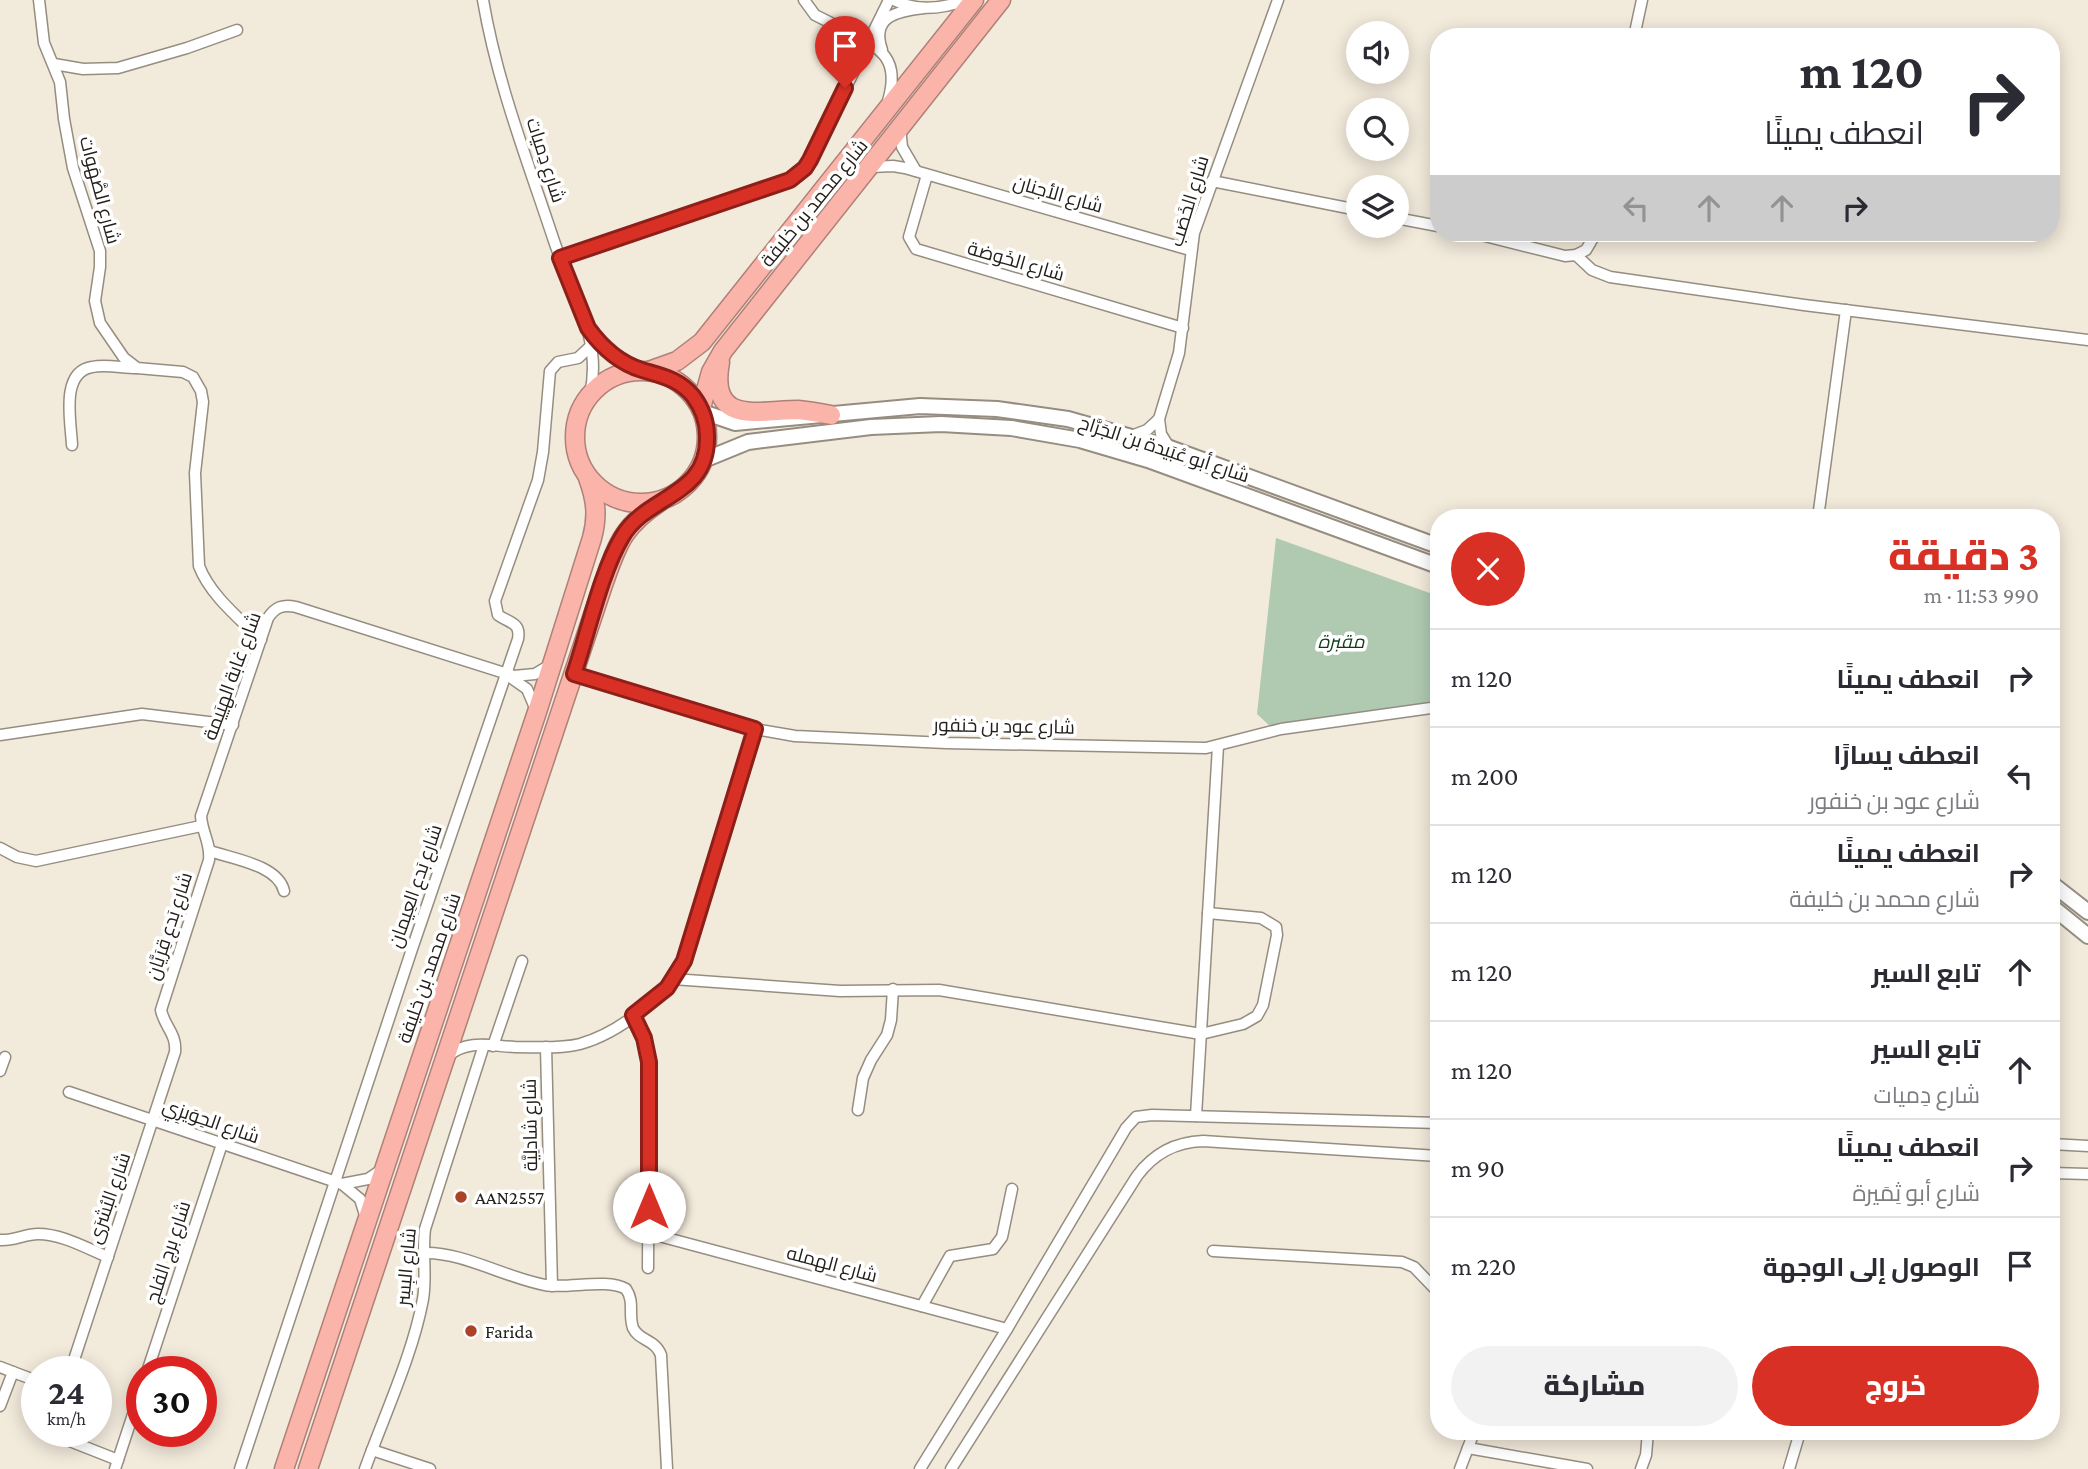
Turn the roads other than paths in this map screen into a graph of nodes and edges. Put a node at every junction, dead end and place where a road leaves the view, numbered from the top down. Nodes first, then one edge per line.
1 (39, 0) edge
2 (483, 0) edge
3 (804, 0) edge
4 (889, 0) edge
5 (894, 0) edge
6 (966, 0) edge
7 (974, 0) edge
8 (1000, 0) edge
9 (1278, 0) edge
10 (1642, 0) edge
11 (923, 8) junction
12 (831, 23) tunnel mouth
13 (1636, 28) edge
14 (237, 30) dead end
15 (849, 32) tunnel mouth
16 (869, 41) junction
17 (882, 51) junction
18 (54, 64) junction
19 (886, 108) junction
20 (900, 128) junction
21 (869, 167) junction
22 (921, 173) junction
23 (1212, 181) junction
24 (1346, 208) edge
25 (1409, 220) edge
26 (1430, 224) edge
27 (1509, 242) edge
28 (1592, 242) edge
29 (1191, 250) junction
30 (1576, 255) junction
31 (560, 258) junction
32 (1846, 310) junction
33 (588, 328) junction
34 (1183, 328) junction
35 (2088, 340) edge
36 (593, 344) junction
37 (723, 351) junction
38 (137, 368) junction
39 (646, 371) junction
40 (590, 394) junction
41 (702, 410) junction
42 (831, 415) junction
43 (1159, 419) junction
44 (1131, 436) junction
45 (72, 445) dead end
46 (1170, 448) junction
47 (704, 460) junction
48 (588, 478) junction
49 (661, 501) junction
50 (1819, 509) edge
51 (1430, 543) edge
52 (1430, 563) edge
53 (261, 640) junction
54 (553, 662) junction
55 (574, 674) junction
56 (507, 675) junction
57 (1430, 708) edge
58 (537, 712) junction
59 (233, 725) junction
60 (755, 729) junction
61 (0, 735) edge
62 (1218, 746) junction
63 (201, 826) junction
64 (0, 848) edge
65 (210, 851) junction
66 (2060, 890) edge
67 (284, 891) dead end
68 (2088, 912) edge
69 (1208, 913) junction
70 (2060, 913) edge
71 (2088, 936) edge
72 (522, 961) dead end
73 (673, 979) junction
74 (892, 989) junction
75 (633, 1015) junction
76 (459, 1016) junction
77 (174, 1034) joint
78 (1201, 1034) junction
79 (489, 1045) junction
80 (546, 1047) junction
81 (5, 1057) dead end
82 (443, 1061) junction
83 (0, 1071) edge
84 (69, 1092) dead end
85 (858, 1110) dead end
86 (1196, 1116) junction
87 (154, 1121) junction
88 (1430, 1123) edge
89 (222, 1144) junction
90 (2060, 1144) edge
91 (2088, 1146) edge
92 (1430, 1155) edge
93 (383, 1169) junction
94 (2060, 1173) edge
95 (2088, 1174) edge
96 (339, 1183) junction
97 (1012, 1189) dead end
98 (366, 1221) junction
99 (648, 1233) junction
100 (0, 1240) edge
101 (1213, 1251) dead end
102 (423, 1253) junction
103 (108, 1257) junction
104 (648, 1268) dead end
105 (1430, 1284) edge
106 (552, 1286) junction
107 (922, 1306) junction
108 (1007, 1329) junction
109 (75, 1356) edge
110 (152, 1356) edge
111 (0, 1367) edge
112 (13, 1372) junction
113 (21, 1375) edge
114 (0, 1406) edge
115 (126, 1434) edge
116 (1471, 1440) edge
117 (1647, 1440) edge
118 (1798, 1440) edge
119 (81, 1447) edge
120 (1468, 1448) junction
121 (372, 1450) junction
122 (116, 1464) edge
123 (240, 1469) edge
124 (284, 1469) edge
125 (308, 1469) edge
126 (365, 1469) edge
127 (430, 1469) edge
128 (667, 1469) edge
129 (920, 1469) edge
130 (951, 1469) edge
131 (1460, 1469) edge
132 (1587, 1469) edge
133 (1640, 1469) edge
134 (1789, 1469) edge

1 - 18 street, شارع الصَّهَوات
2 - 31 street, شارع دِميات
3 - 12 street
4 - 16 street
5 - 11 street
6 - 11 street
7 - 19 highway, شارع محمد بن خليفة
8 - 20 highway, شارع محمد بن خليفة
9 - 23 street, شارع الخَصَب
10 - 13 street
11 - 17 street
14 - 18 street
15 - 16 street
16 - 17 street
16 - 31 street
17 - 19 street
18 - 38 street, شارع الصَّهَوات
19 - 39 highway, شارع محمد بن خليفة
20 - 21 highway, شارع محمد بن خليفة
20 - 22 street
21 - 22 street, شارع الأجنان
21 - 37 highway, شارع محمد بن خليفة
22 - 29 street, شارع الأجنان
22 - 34 street, شارع الخَوضة
23 - 24 street
23 - 29 street, شارع الخَصَب
25 - 26 street
27 - 30 street
28 - 30 street
29 - 34 street, شارع الخَصَب
30 - 32 street
31 - 33 street, شارع دِميات
32 - 35 street
32 - 50 street
33 - 36 street, شارع دِميات
33 - 39 street, شارع دِميات
34 - 43 street, شارع الخَصَب
36 - 40 street, شارع دِميات
36 - 56 street, شارع بَدع العِيمان
37 - 41 highway, شارع محمد بن خليفة
37 - 42 highway
38 - 45 street
38 - 53 street
39 - 40 highway
39 - 41 highway
40 - 48 highway
41 - 42 main road, شارع أبو عُبَيدة بن الجَرَّاح
41 - 47 highway
42 - 44 main road, شارع أبو عُبَيدة بن الجَرَّاح
43 - 44 street
43 - 46 street
44 - 46 main road, شارع أبو عُبَيدة بن الجَرَّاح
46 - 51 main road, شارع أبو عُبَيدة بن الجَرَّاح
47 - 49 highway
47 - 52 main road, شارع أبو عُبَيدة بن الجَرَّاح
48 - 49 highway
48 - 54 highway, شارع محمد بن خليفة
49 - 55 highway
53 - 56 street, شارع غابة الهِيَيمة
53 - 59 street, شارع غابة الهِيَيمة
54 - 56 street, شارع غابة الهِيَيمة
54 - 58 highway, شارع محمد بن خليفة
55 - 60 street, شارع عود بن خنفور
55 - 76 highway
56 - 58 street, شارع غابة الهِيَيمة
56 - 96 street, شارع بَدع العِيمان
57 - 62 street, شارع عود بن خنفور
58 - 93 highway, شارع محمد بن خليفة
59 - 61 street
59 - 63 street, شارع غابة الهِيَيمة
60 - 62 street, شارع عود بن خنفور
60 - 73 street
62 - 69 street
63 - 64 street
63 - 65 street
65 - 67 street
65 - 77 street, شارع بَدع قِرَيَّان
66 - 68 main road
69 - 78 street
69 - 78 street
70 - 71 main road
72 - 79 street, شارع البِسِر
73 - 74 street
73 - 75 street
74 - 78 street
74 - 85 street
75 - 80 street
75 - 99 street
76 - 79 street
76 - 82 highway
77 - 87 street, شارع البُشرَى
78 - 86 street
79 - 80 street
79 - 82 street
79 - 102 street, شارع البِسِر
80 - 106 street, شارع شادلِيَّة
81 - 83 street
82 - 125 highway
84 - 87 street, شارع الحِوَيزِي
86 - 88 street
86 - 108 street
87 - 89 street, شارع الحِوَيزِي
87 - 103 street, شارع البُشرَى
89 - 96 street, شارع الحِوَيزِي
89 - 110 street, شارع برج الفلج
90 - 91 street
92 - 130 street
93 - 96 street
93 - 98 highway, شارع محمد بن خليفة
94 - 95 street
96 - 98 street
96 - 123 street, شارع بَدع العِيمان
97 - 107 street
98 - 124 highway, شارع محمد بن خليفة
99 - 104 street
99 - 107 street, شارع الهمله
100 - 103 street
101 - 105 street
102 - 106 street
102 - 121 street, شارع البِسِر
103 - 109 street, شارع البُشرَى
106 - 128 street
107 - 108 street, شارع الهمله
108 - 129 street
111 - 112 street
112 - 113 street
112 - 114 street
115 - 122 street
116 - 120 street
117 - 133 street
118 - 134 street
119 - 122 street
120 - 131 street
120 - 132 street
121 - 126 street, شارع البِسِر
121 - 127 street

